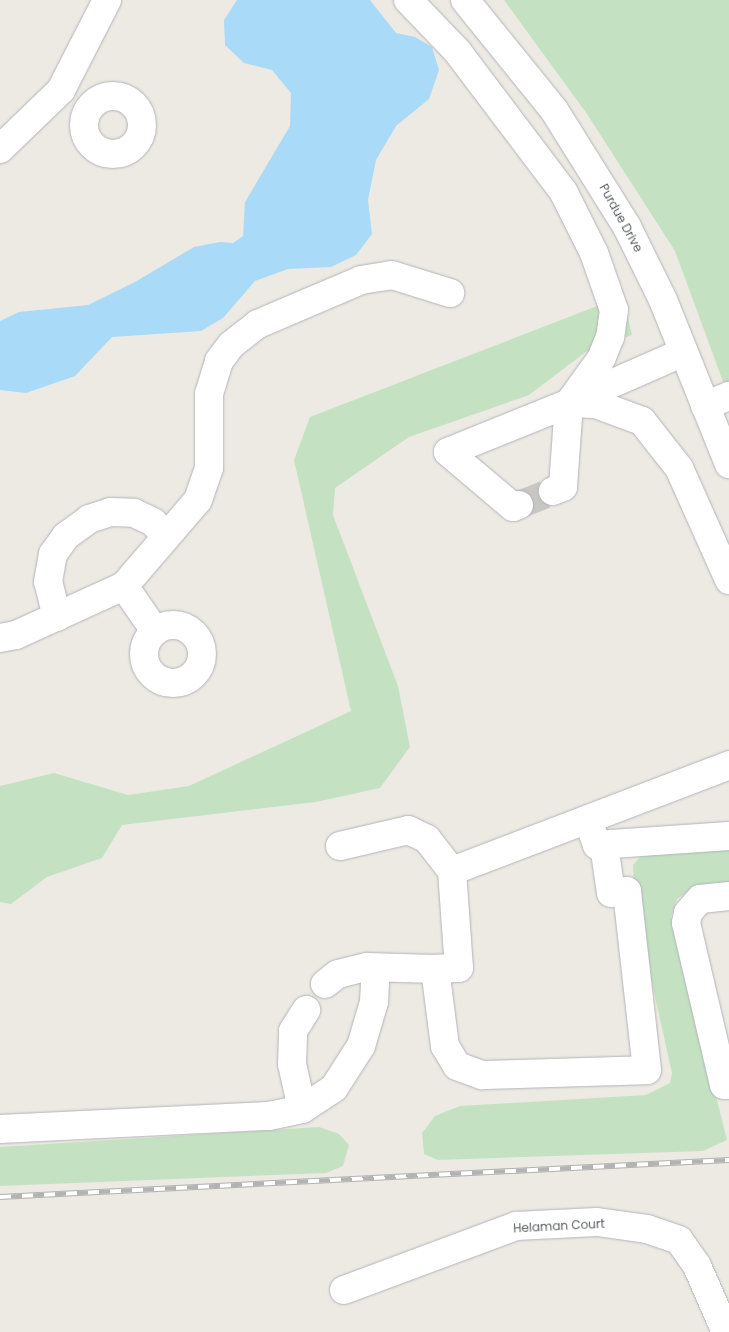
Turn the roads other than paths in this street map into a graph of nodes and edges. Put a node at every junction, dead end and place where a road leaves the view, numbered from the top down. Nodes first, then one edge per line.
1 (107, 0) edge
2 (408, 0) edge
3 (465, 0) edge
4 (61, 90) junction
5 (90, 108) dead end
6 (0, 149) edge
7 (450, 293) dead end
8 (684, 352) junction
9 (717, 401) edge
10 (569, 403) junction
11 (729, 464) edge
12 (552, 491) tunnel mouth
13 (519, 505) dead end
14 (165, 535) junction
15 (729, 580) edge
16 (124, 586) junction
17 (57, 617) junction
18 (155, 631) dead end
19 (0, 638) edge
20 (729, 765) edge
21 (588, 819) junction
22 (729, 836) edge
23 (604, 844) junction
24 (340, 846) dead end
25 (452, 871) junction
26 (729, 896) edge
27 (376, 968) junction
28 (434, 969) junction
29 (325, 984) dead end
30 (306, 1010) dead end
31 (729, 1085) edge
32 (302, 1109) junction
33 (0, 1129) edge
34 (344, 1290) dead end
35 (726, 1332) edge

1 - 4 street
2 - 10 street
3 - 8 street, Purdue Drive
4 - 5 street
4 - 6 street
7 - 14 street
8 - 9 street, Purdue Drive
8 - 10 street
9 - 11 street, Purdue Drive
10 - 12 street
10 - 13 street
10 - 15 street
14 - 16 street
14 - 17 street
16 - 17 street
16 - 18 street
17 - 19 street
20 - 21 street
21 - 23 street
21 - 25 street
22 - 23 street
23 - 28 street
24 - 25 street
25 - 28 street
26 - 31 street
27 - 28 street
27 - 29 street
27 - 32 street
30 - 32 street
32 - 33 street
34 - 35 street, Helaman Court

